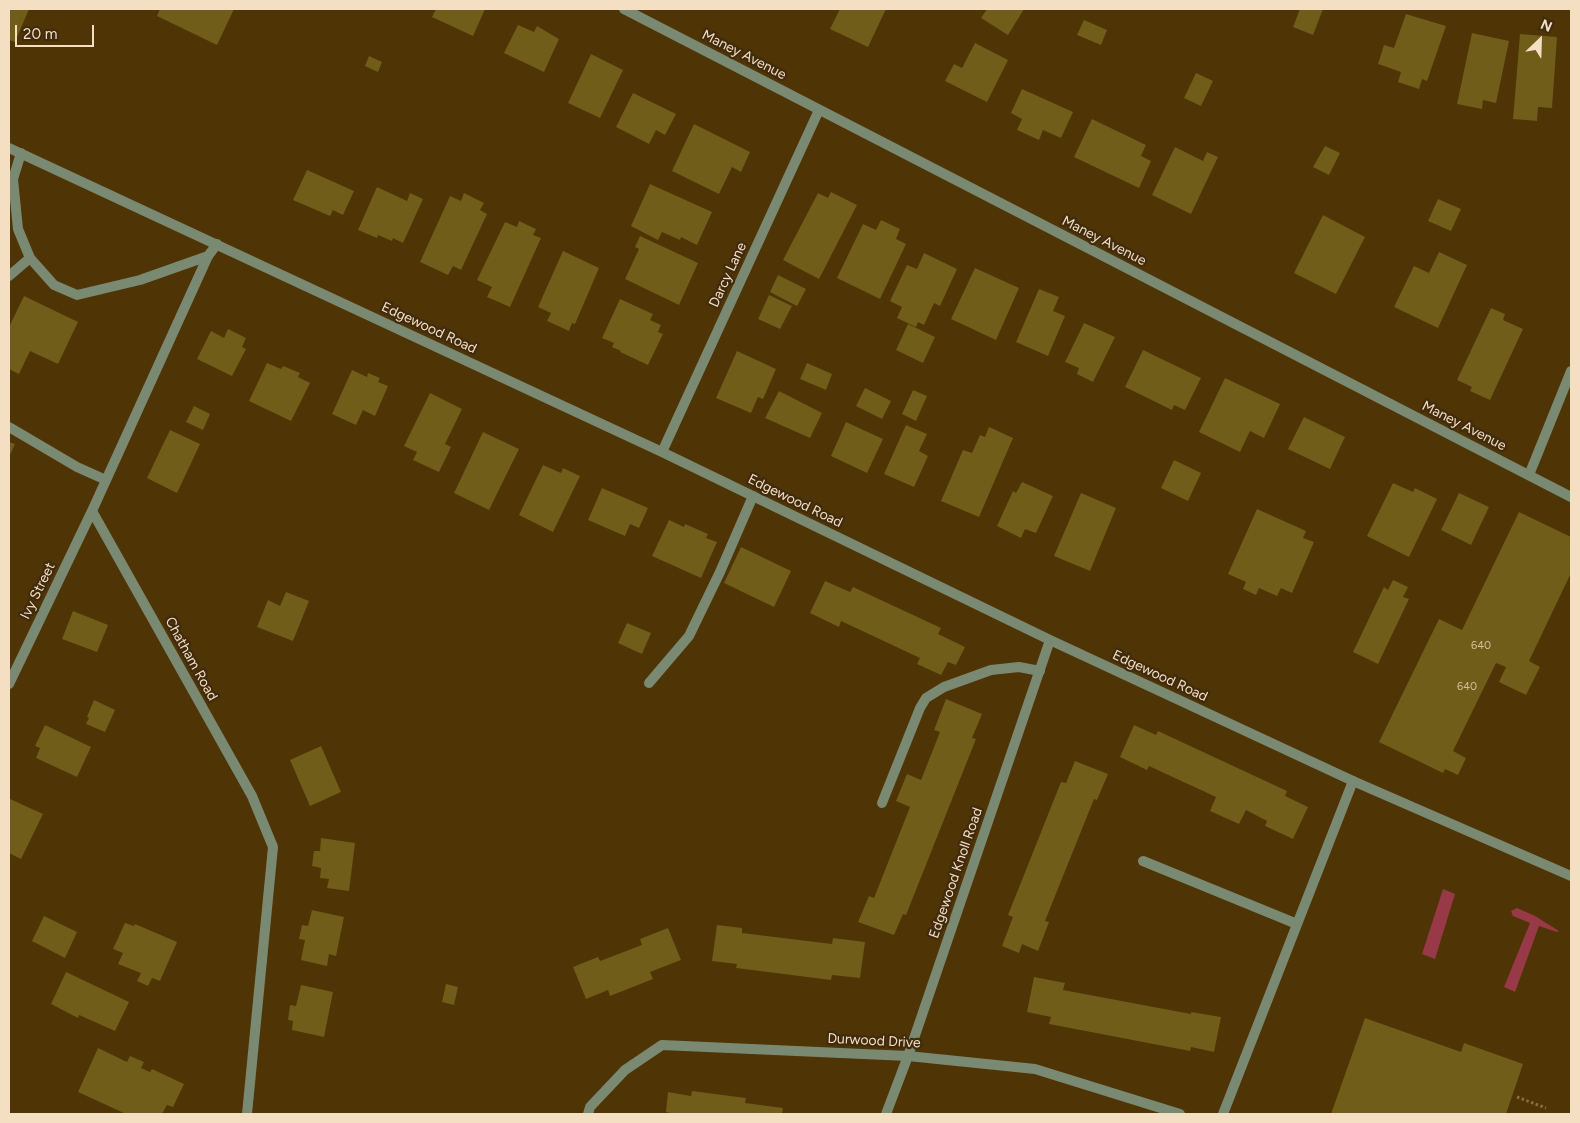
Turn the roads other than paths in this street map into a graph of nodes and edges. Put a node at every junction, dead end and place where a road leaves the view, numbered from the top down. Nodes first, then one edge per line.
1 (624, 9) edge
2 (819, 110) junction
3 (9, 148) edge
4 (21, 153) junction
5 (217, 244) junction
6 (208, 256) junction
7 (30, 258) junction
8 (9, 276) edge
9 (1571, 371) edge
10 (9, 426) edge
11 (662, 452) junction
12 (1529, 476) junction
13 (106, 480) junction
14 (753, 496) junction
15 (1571, 497) edge
16 (92, 511) junction
17 (1050, 640) junction
18 (1040, 671) junction
19 (649, 683) dead end
20 (9, 684) edge
21 (1353, 781) junction
22 (882, 803) dead end
23 (1143, 861) dead end
24 (1571, 876) edge
25 (1297, 924) junction
26 (908, 1056) junction
27 (1158, 1111) edge
28 (247, 1114) edge
29 (588, 1114) edge
30 (886, 1114) edge
31 (1180, 1114) edge
32 (1223, 1114) edge

1 - 2 street, Maney Avenue
2 - 11 street, Darcy Lane
2 - 12 street, Maney Avenue
3 - 4 street, Edgewood Road
4 - 5 street, Edgewood Road
4 - 7 street
5 - 6 street
5 - 11 street, Edgewood Road
6 - 7 street
6 - 13 street
7 - 8 street
9 - 12 street
10 - 13 street
11 - 14 street, Edgewood Road
12 - 15 street, Maney Avenue
13 - 16 street
14 - 17 street, Edgewood Road
14 - 19 street
16 - 20 street, Ivy Street
16 - 28 street, Chatham Road
17 - 18 street, Edgewood Knoll Road
17 - 21 street, Edgewood Road
18 - 22 street
18 - 26 street, Edgewood Knoll Road
21 - 24 street, Edgewood Road
21 - 25 street
23 - 25 street
25 - 32 street
26 - 27 street, Durwood Drive
26 - 29 street, Durwood Drive
26 - 30 street, Edgewood Knoll Road
27 - 31 street, Durwood Drive

